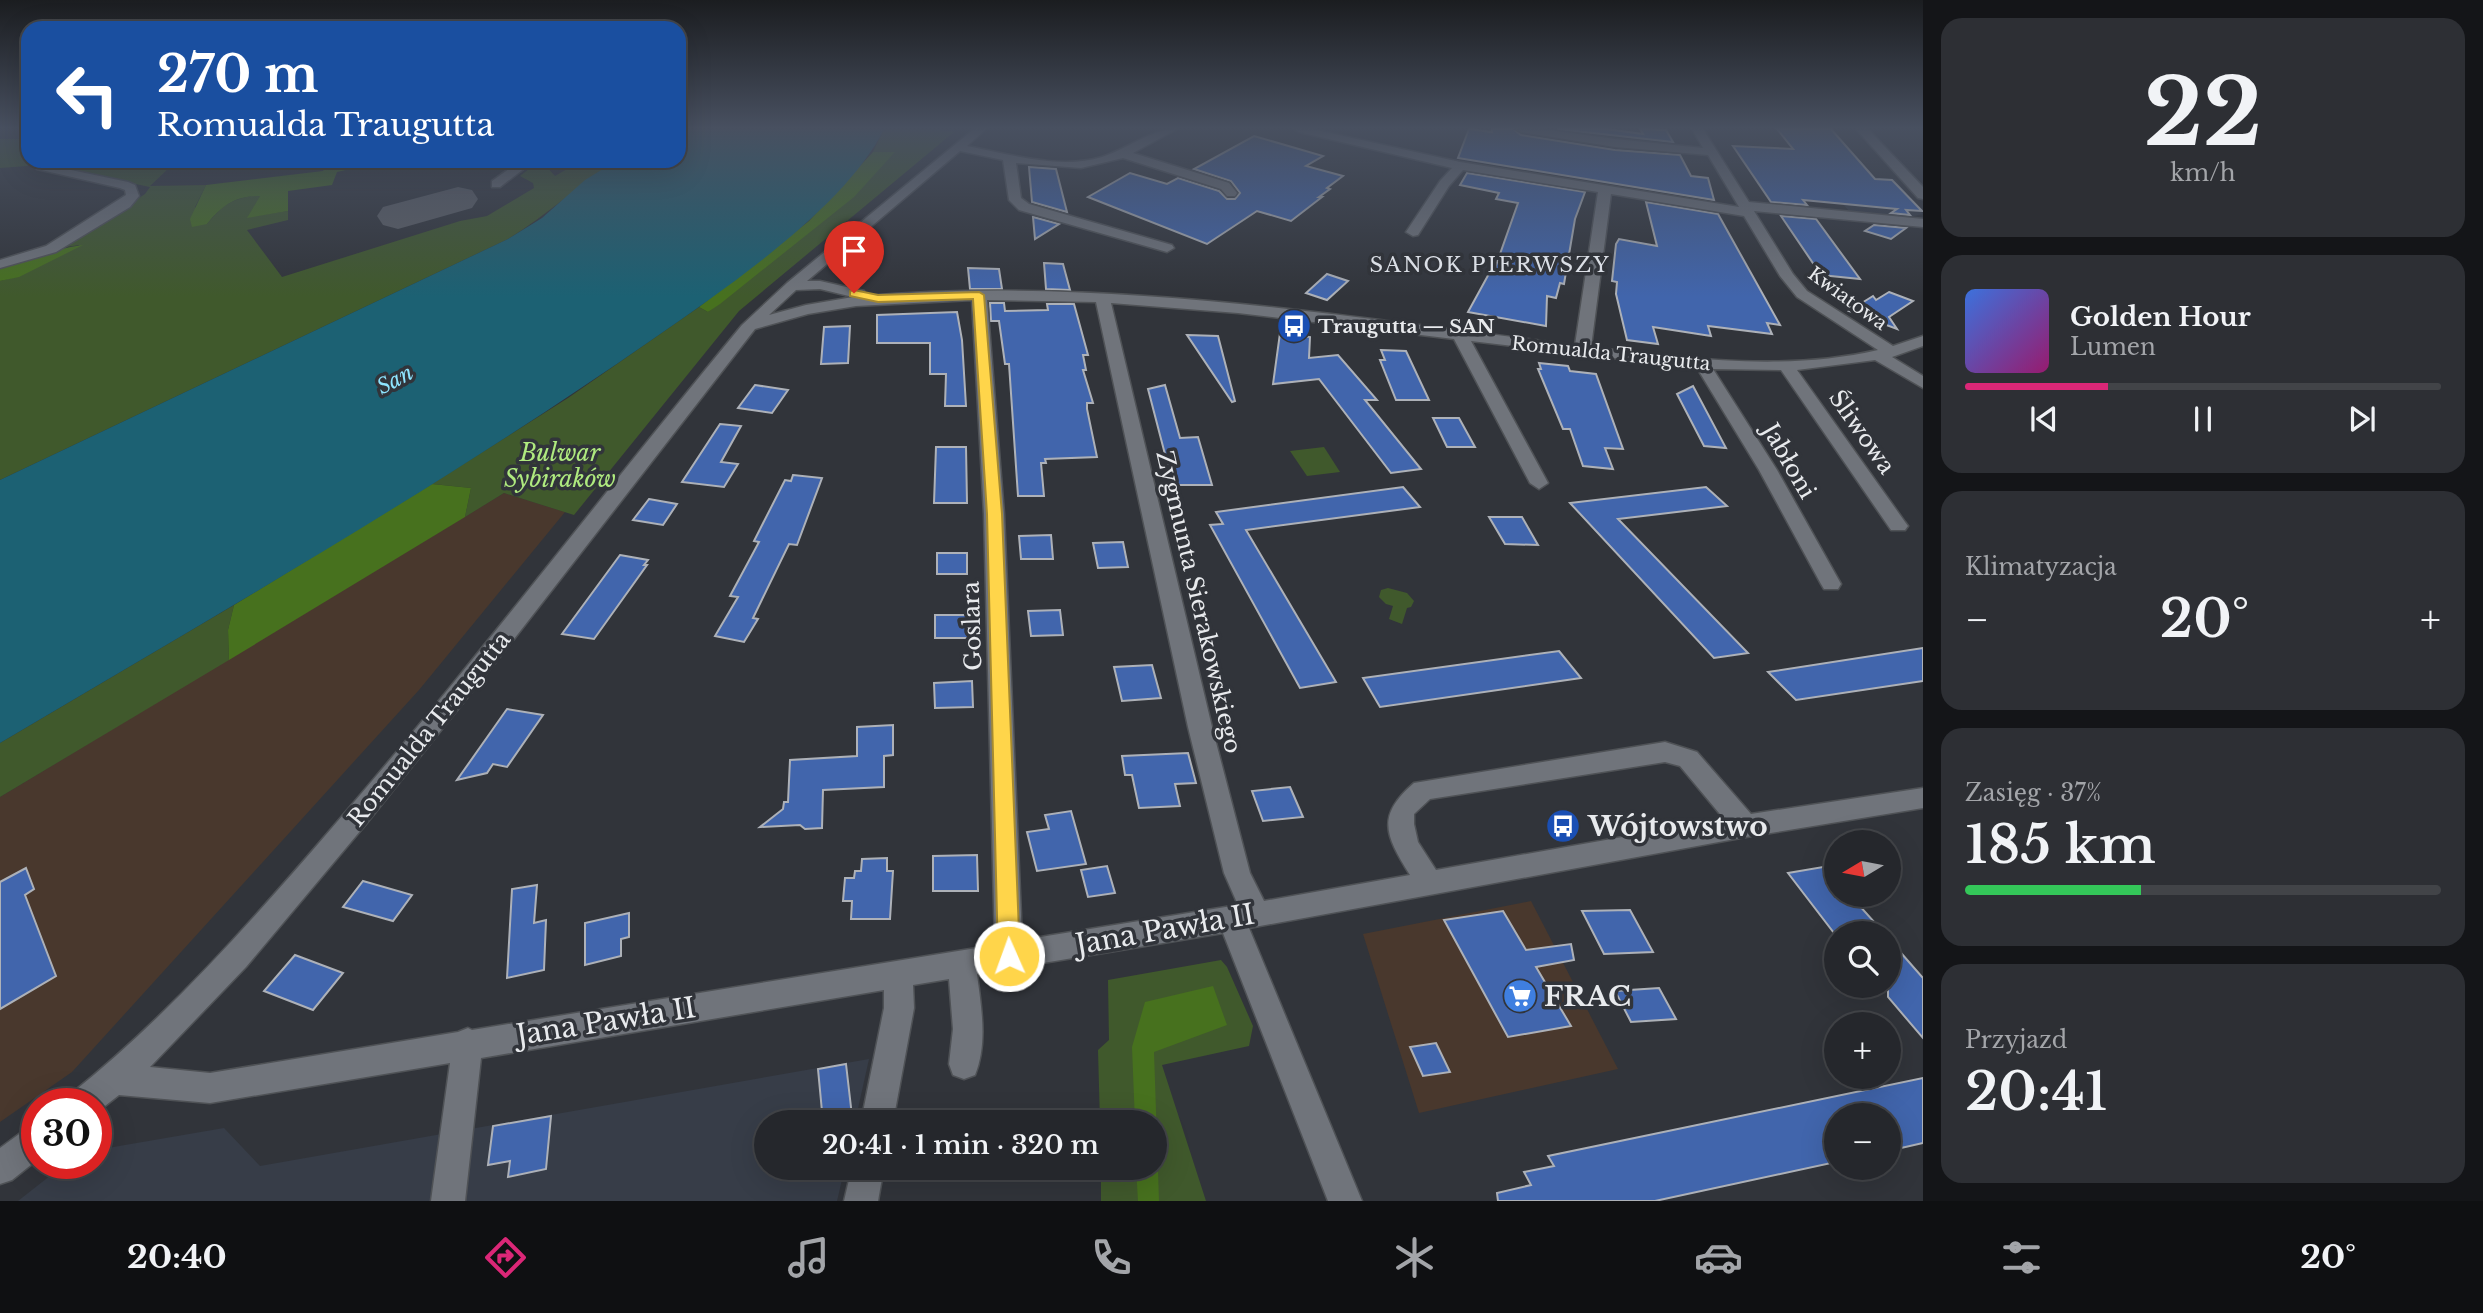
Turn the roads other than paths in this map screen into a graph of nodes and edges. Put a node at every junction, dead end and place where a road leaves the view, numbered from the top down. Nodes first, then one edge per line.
1 (124, 185) edge
2 (911, 185) edge
3 (1013, 185) edge
4 (1222, 185) edge
5 (1443, 185) edge
6 (1570, 185) edge
7 (1732, 185) edge
8 (1605, 191) junction
9 (1231, 193) dead end
10 (1747, 209) junction
11 (1923, 223) edge
12 (1413, 232) dead end
13 (1167, 248) dead end
14 (835, 249) junction
15 (0, 264) edge
16 (789, 288) junction
17 (854, 293) junction
18 (979, 295) junction
19 (878, 298) junction
20 (1102, 298) junction
21 (828, 304) junction
22 (747, 328) junction
23 (1461, 337) junction
24 (1923, 341) edge
25 (1582, 351) junction
26 (1886, 354) junction
27 (1702, 364) junction
28 (1787, 367) junction
29 (1923, 383) edge
30 (1539, 484) dead end
31 (1898, 526) dead end
32 (1831, 584) dead end
33 (1923, 798) edge
34 (1746, 826) junction
35 (1430, 883) junction
36 (1243, 916) junction
37 (1009, 956) junction
38 (962, 964) junction
39 (898, 974) junction
40 (468, 1043) junction
41 (964, 1064) dead end
42 (115, 1079) junction
43 (103, 1088) edge
44 (879, 1110) edge
45 (21, 1152) edge
46 (0, 1168) edge
47 (865, 1180) edge
48 (448, 1201) edge
49 (861, 1201) edge
50 (1345, 1201) edge

1 - 15 street
2 - 14 street
3 - 13 street
4 - 9 street
5 - 12 street
6 - 8 street
7 - 10 street, Kwiatowa
8 - 10 street
8 - 25 street
10 - 11 street
10 - 26 street, Kwiatowa
14 - 16 street
14 - 17 street, Romualda Traugutta
16 - 17 street, Romualda Traugutta
16 - 21 street, Romualda Traugutta
16 - 22 street, Romualda Traugutta
17 - 19 street, Romualda Traugutta
18 - 19 street, Romualda Traugutta
18 - 20 street, Romualda Traugutta
18 - 37 street, Goslara
19 - 21 street, Romualda Traugutta
20 - 23 street, Romualda Traugutta
20 - 36 street, Zygmunta Sierakowskiego
21 - 22 street, Romualda Traugutta
22 - 42 street, Romualda Traugutta
23 - 25 street, Romualda Traugutta
23 - 30 street
24 - 26 street, Romualda Traugutta
25 - 27 street, Romualda Traugutta
26 - 28 street, Romualda Traugutta
26 - 29 street, Kwiatowa
27 - 28 street, Romualda Traugutta
27 - 32 street, Jabłoni
28 - 31 street, Śliwowa
33 - 34 street, Jana Pawła II
34 - 35 street, Jana Pawła II
34 - 35 street
35 - 36 street, Jana Pawła II
36 - 37 street, Jana Pawła II
36 - 50 street, Zygmunta Sierakowskiego
37 - 38 street, Jana Pawła II
38 - 39 street, Jana Pawła II
38 - 41 street
39 - 40 street, Jana Pawła II
39 - 44 street
40 - 42 street, Jana Pawła II
40 - 48 street
42 - 43 street, Romualda Traugutta
45 - 46 street
47 - 49 street

